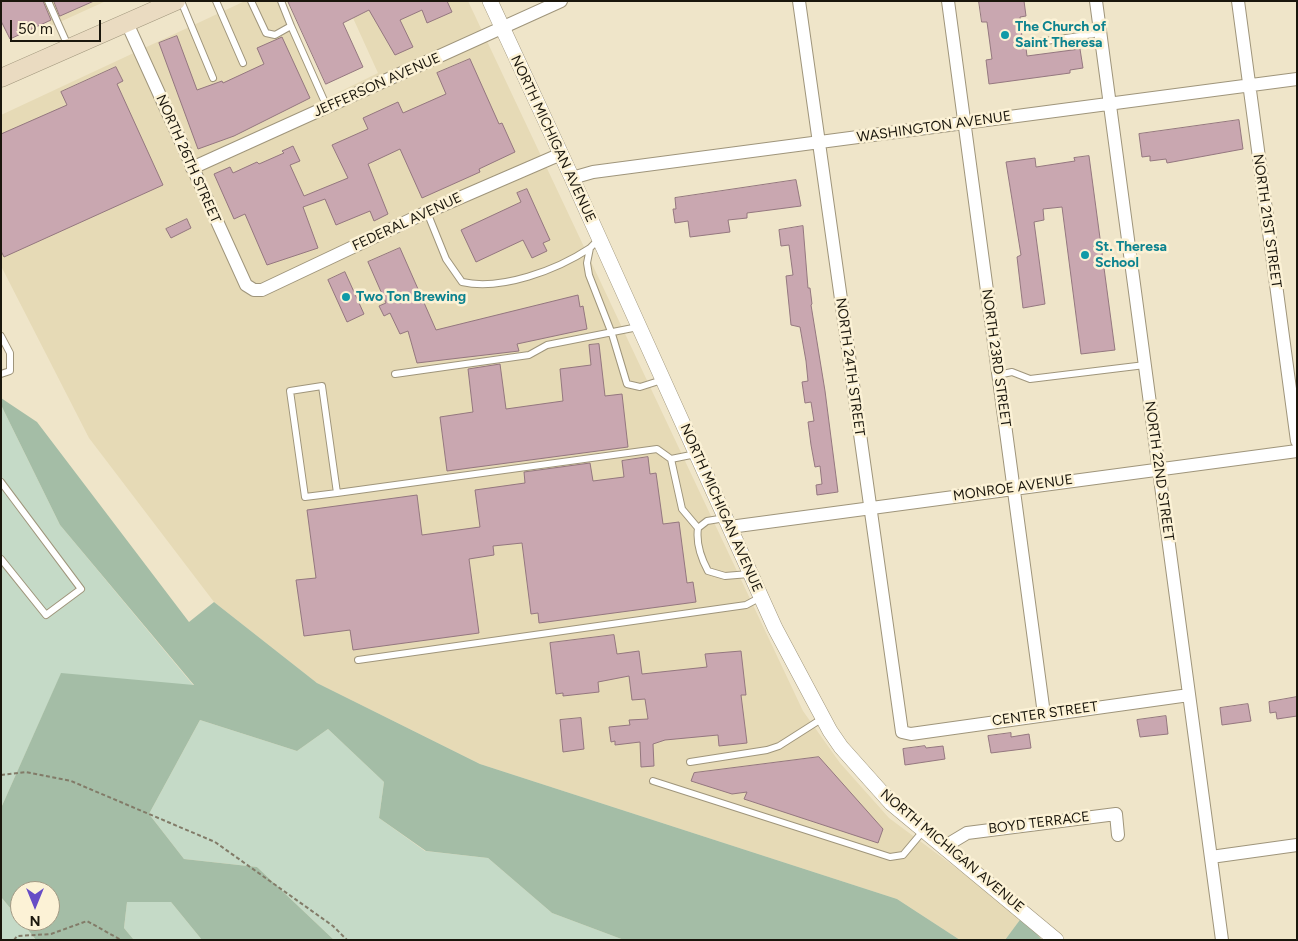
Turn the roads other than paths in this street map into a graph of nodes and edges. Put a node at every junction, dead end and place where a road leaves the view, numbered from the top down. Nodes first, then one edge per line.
1 (48, 1) edge
2 (176, 1) edge
3 (181, 1) edge
4 (216, 1) edge
5 (251, 1) edge
6 (281, 1) edge
7 (490, 1) edge
8 (561, 1) edge
9 (799, 1) edge
10 (948, 1) edge
11 (1096, 1) edge
12 (1238, 1) edge
13 (127, 23) junction
14 (291, 26) junction
15 (502, 28) junction
16 (1100, 32) junction
17 (1032, 43) dead end
18 (70, 48) junction
19 (243, 63) dead end
20 (2, 77) edge
21 (213, 78) dead end
22 (1297, 80) edge
23 (1249, 86) junction
24 (1110, 104) junction
25 (327, 107) junction
26 (965, 123) junction
27 (819, 143) junction
28 (560, 154) junction
29 (192, 168) junction
30 (572, 178) junction
31 (427, 212) junction
32 (595, 244) junction
33 (254, 290) joint
34 (639, 326) junction
35 (612, 334) junction
36 (1, 336) edge
37 (1145, 365) junction
38 (1, 374) edge
39 (395, 374) dead end
40 (998, 374) junction
41 (663, 380) junction
42 (1297, 441) edge
43 (1297, 451) edge
44 (696, 454) junction
45 (671, 459) junction
46 (1159, 469) junction
47 (1, 482) edge
48 (1014, 488) junction
49 (337, 493) junction
50 (870, 507) junction
51 (727, 522) junction
52 (698, 528) junction
53 (1, 559) edge
54 (751, 574) junction
55 (761, 597) junction
56 (358, 660) dead end
57 (1189, 694) junction
58 (1044, 714) junction
59 (823, 718) junction
60 (902, 732) joint
61 (690, 762) dead end
62 (653, 781) dead end
63 (924, 830) junction
64 (1118, 835) dead end
65 (1297, 845) edge
66 (947, 850) junction
67 (1211, 857) junction
68 (1056, 940) edge
69 (1222, 940) edge

1 - 18 lane
2 - 13 main road
3 - 21 lane
4 - 19 lane
5 - 14 lane
6 - 14 lane
7 - 15 street, NORTH MICHIGAN AVENUE
8 - 15 street, JEFFERSON AVENUE
9 - 27 street, NORTH 24TH STREET
10 - 26 street, NORTH 23RD STREET
11 - 16 street, NORTH 22ND STREET
12 - 23 street, NORTH 21ST STREET
13 - 18 main road
13 - 29 street, NORTH 26TH STREET
14 - 25 lane
15 - 25 street, JEFFERSON AVENUE
15 - 28 street, NORTH MICHIGAN AVENUE
16 - 17 lane
16 - 24 street, NORTH 22ND STREET
18 - 20 main road
22 - 23 street, WASHINGTON AVENUE
23 - 24 street, WASHINGTON AVENUE
23 - 42 street, NORTH 21ST STREET
24 - 26 street, WASHINGTON AVENUE
24 - 37 street, NORTH 22ND STREET
25 - 29 street, JEFFERSON AVENUE
26 - 27 street, WASHINGTON AVENUE
26 - 40 street, NORTH 23RD STREET
27 - 30 street, WASHINGTON AVENUE
27 - 50 street, NORTH 24TH STREET
28 - 30 street, NORTH MICHIGAN AVENUE
28 - 31 street, FEDERAL AVENUE
29 - 33 street, NORTH 26TH STREET
30 - 32 street, NORTH MICHIGAN AVENUE
31 - 32 lane
31 - 33 street, FEDERAL AVENUE
32 - 34 street, NORTH MICHIGAN AVENUE
32 - 35 lane
34 - 35 lane
34 - 41 street, NORTH MICHIGAN AVENUE
35 - 39 lane
35 - 41 lane
36 - 38 lane
37 - 40 lane
37 - 46 street, NORTH 22ND STREET
40 - 48 street, NORTH 23RD STREET
41 - 44 street, NORTH MICHIGAN AVENUE
43 - 46 street, MONROE AVENUE
44 - 45 lane
44 - 51 street, NORTH MICHIGAN AVENUE
45 - 49 lane
45 - 52 lane
46 - 48 street, MONROE AVENUE
46 - 57 street, NORTH 22ND STREET
47 - 53 lane
48 - 50 street, MONROE AVENUE
48 - 58 street, NORTH 23RD STREET
49 - 49 lane
50 - 51 street, MONROE AVENUE
50 - 60 street, NORTH 24TH STREET
51 - 52 lane
51 - 54 street, NORTH MICHIGAN AVENUE
52 - 54 lane
54 - 55 street, NORTH MICHIGAN AVENUE
55 - 56 lane
55 - 59 street, NORTH MICHIGAN AVENUE
57 - 58 street, CENTER STREET
57 - 67 street, NORTH 22ND STREET
58 - 60 street, CENTER STREET
59 - 61 lane
59 - 63 street, NORTH MICHIGAN AVENUE
62 - 63 lane
63 - 66 street, NORTH MICHIGAN AVENUE
64 - 66 street, BOYD TERRACE
65 - 67 street
66 - 68 street, NORTH MICHIGAN AVENUE
67 - 69 street, NORTH 22ND STREET

